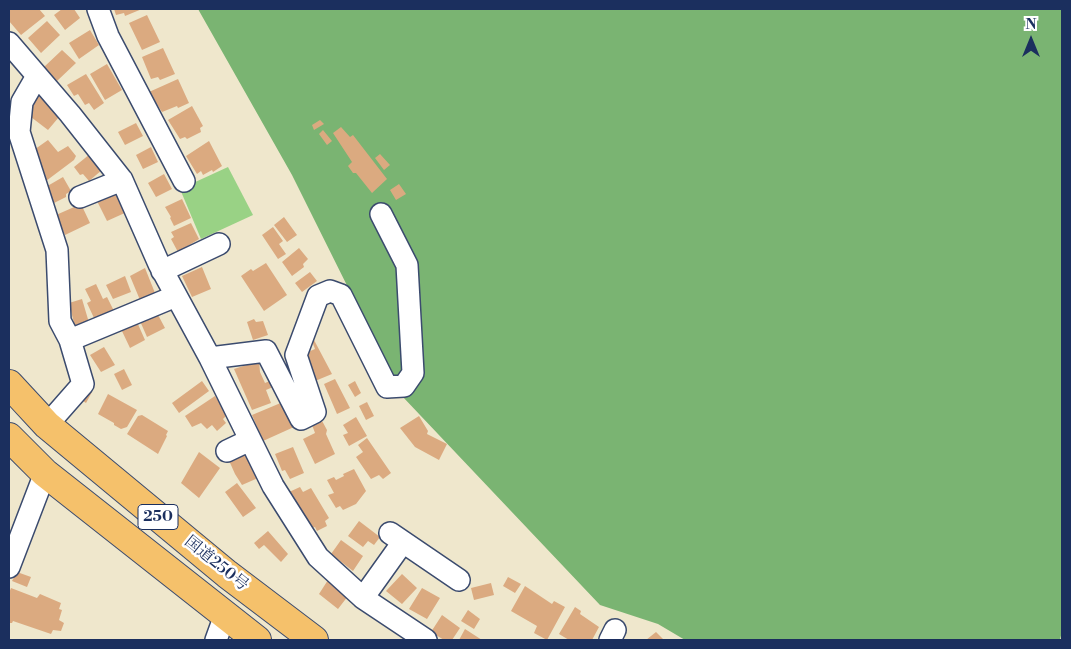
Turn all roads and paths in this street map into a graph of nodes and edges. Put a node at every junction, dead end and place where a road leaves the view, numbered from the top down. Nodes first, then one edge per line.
1 (98, 9) edge
2 (9, 43) edge
3 (37, 76) junction
4 (122, 180) junction
5 (184, 181) dead end
6 (80, 197) dead end
7 (381, 214) dead end
8 (218, 244) dead end
9 (162, 271) junction
10 (176, 296) junction
11 (70, 340) junction
12 (210, 358) junction
13 (9, 384) edge
14 (47, 424) junction
15 (9, 437) edge
16 (250, 440) junction
17 (227, 451) dead end
18 (46, 473) junction
19 (9, 567) edge
20 (459, 580) dead end
21 (363, 598) junction
22 (221, 628) edge
23 (257, 640) edge
24 (314, 640) edge
25 (426, 640) edge

1 - 5 street
2 - 3 street
3 - 4 street
3 - 11 street
4 - 6 street
4 - 9 street
7 - 12 street
8 - 9 street
9 - 10 street
10 - 11 street
10 - 12 street
11 - 14 street
12 - 16 street
13 - 14 highway, 国道250号 / 250
14 - 24 highway, 国道250号 / 250
15 - 18 highway, 250
16 - 17 street
16 - 21 street
18 - 19 street
18 - 22 highway, 250
20 - 21 street
21 - 25 street
22 - 23 highway, 250

